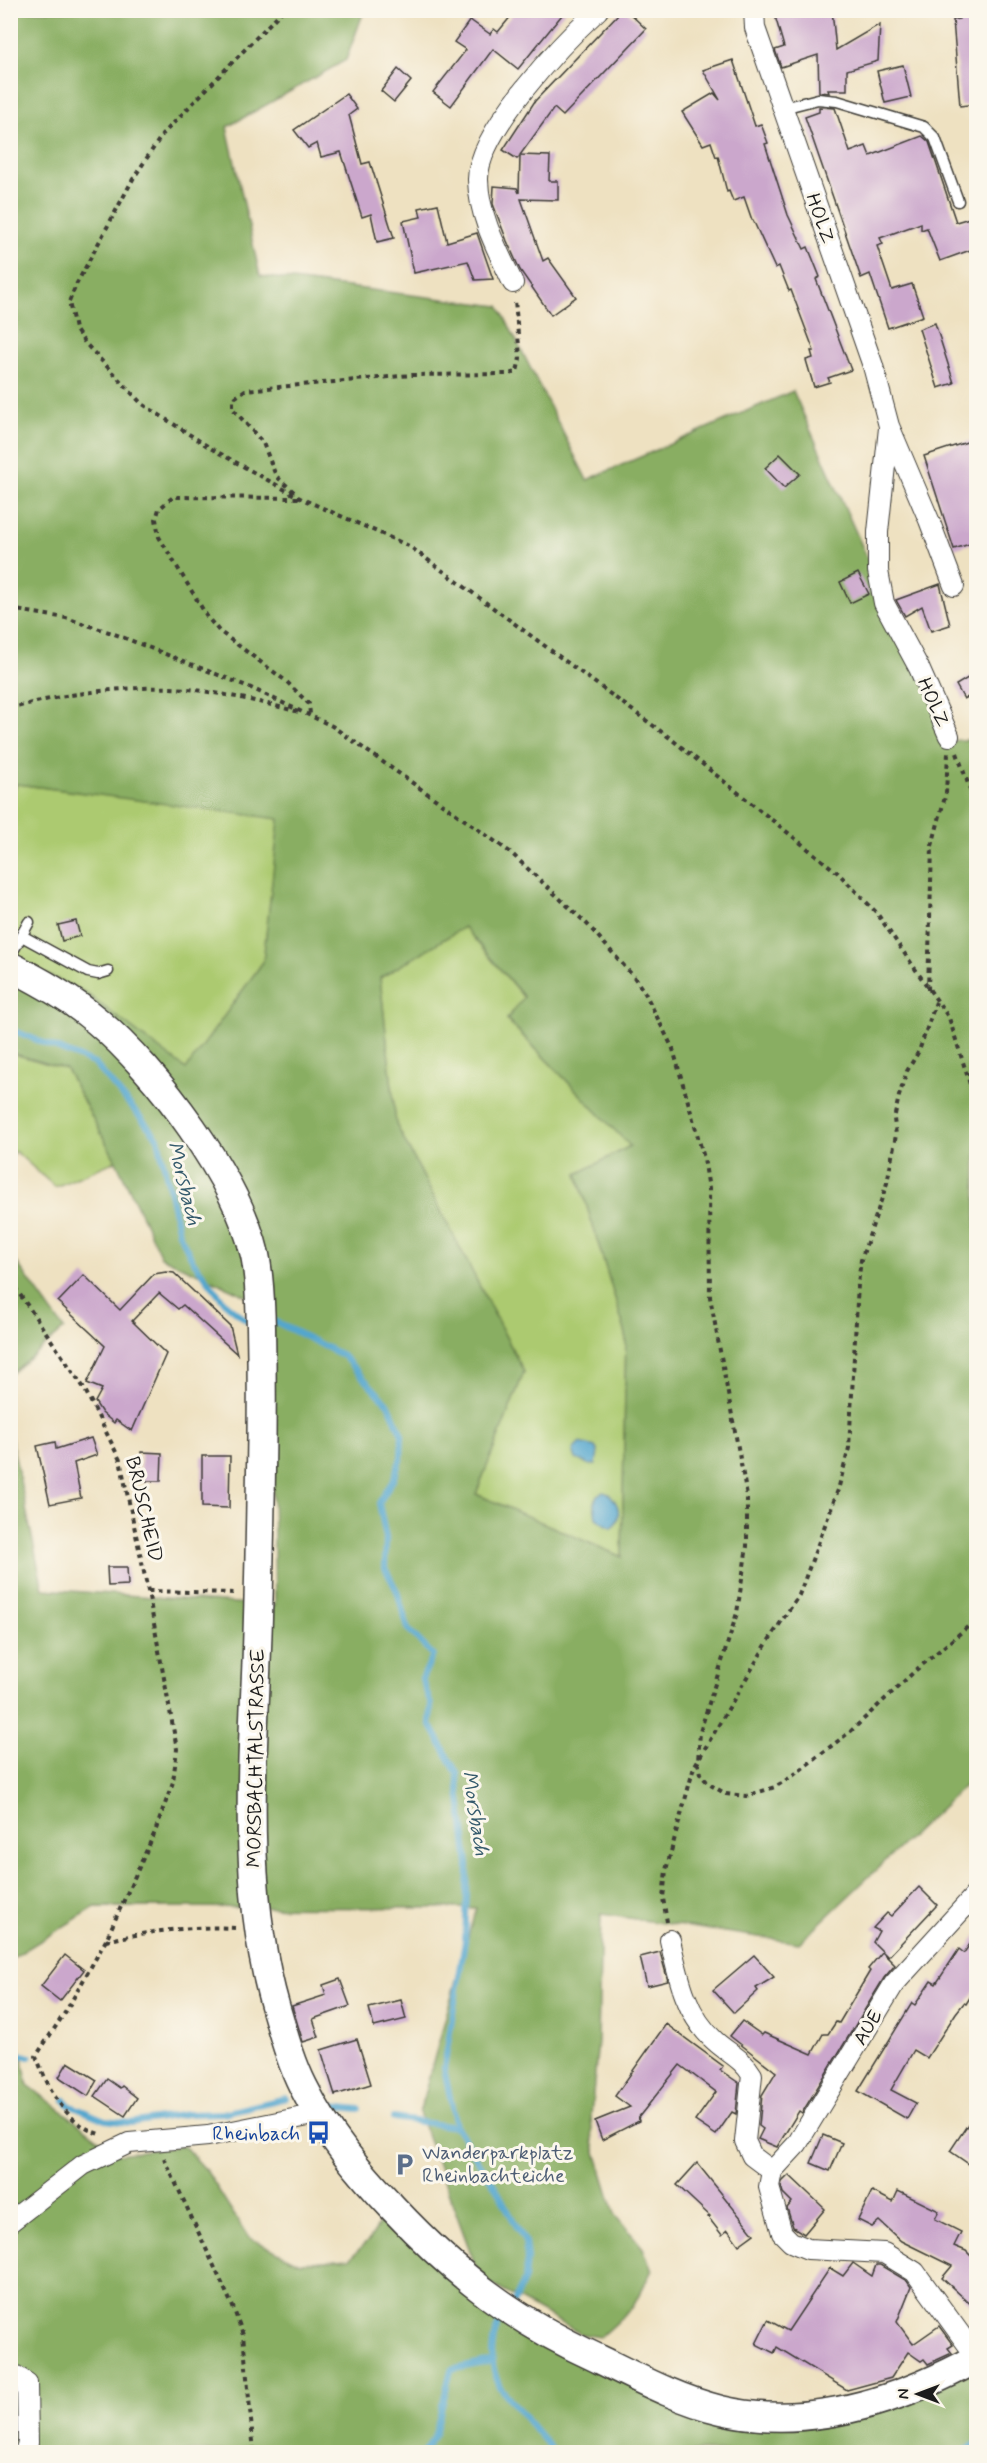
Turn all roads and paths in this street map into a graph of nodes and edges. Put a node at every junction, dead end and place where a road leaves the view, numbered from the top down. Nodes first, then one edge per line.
1 (283, 10) edge
2 (598, 10) edge
3 (754, 10) edge
4 (783, 108) junction
5 (958, 201) dead end
6 (513, 283) joint
7 (889, 426) junction
8 (300, 498) junction
9 (954, 586) dead end
10 (10, 609) edge
11 (10, 709) edge
12 (310, 714) junction
13 (949, 736) junction
14 (976, 806) edge
15 (29, 922) dead end
16 (22, 936) junction
17 (10, 956) edge
18 (10, 966) edge
19 (108, 971) dead end
20 (928, 990) junction
21 (936, 1002) junction
22 (976, 1103) edge
23 (11, 1280) edge
24 (148, 1591) junction
25 (260, 1594) junction
26 (976, 1620) edge
27 (698, 1761) junction
28 (976, 1894) edge
29 (258, 1928) junction
30 (670, 1940) joint
31 (105, 1942) junction
32 (318, 2114) junction
33 (156, 2141) junction
34 (129, 2143) junction
35 (772, 2171) junction
36 (10, 2222) edge
37 (976, 2358) edge
38 (10, 2372) edge
39 (25, 2452) edge
40 (254, 2452) edge

1 - 8 path
2 - 6 street
3 - 4 street, HOLZ
4 - 5 lane
4 - 7 street, HOLZ
6 - 8 path
7 - 9 street, HOLZ
7 - 13 street, HOLZ
8 - 12 path
8 - 20 path
10 - 12 path
11 - 12 path
12 - 27 path
13 - 14 path
13 - 20 path
15 - 16 lane
16 - 17 lane
16 - 19 lane
18 - 25 main road, MORSBACHTALSTRASSE
20 - 21 path
21 - 22 path
21 - 27 path
23 - 24 path, BRUSCHEID
24 - 25 path, BRUSCHEID
24 - 31 path
25 - 29 main road, MORSBACHTALSTRASSE
26 - 27 path
27 - 30 path
28 - 35 street, AUE
29 - 31 path
29 - 32 main road, MORSBACHTALSTRASSE
30 - 35 street
31 - 34 path
32 - 33 street
32 - 37 main road, MORSBACHTALSTRASSE
33 - 34 street
33 - 40 path
34 - 36 street
35 - 37 street
38 - 39 street

